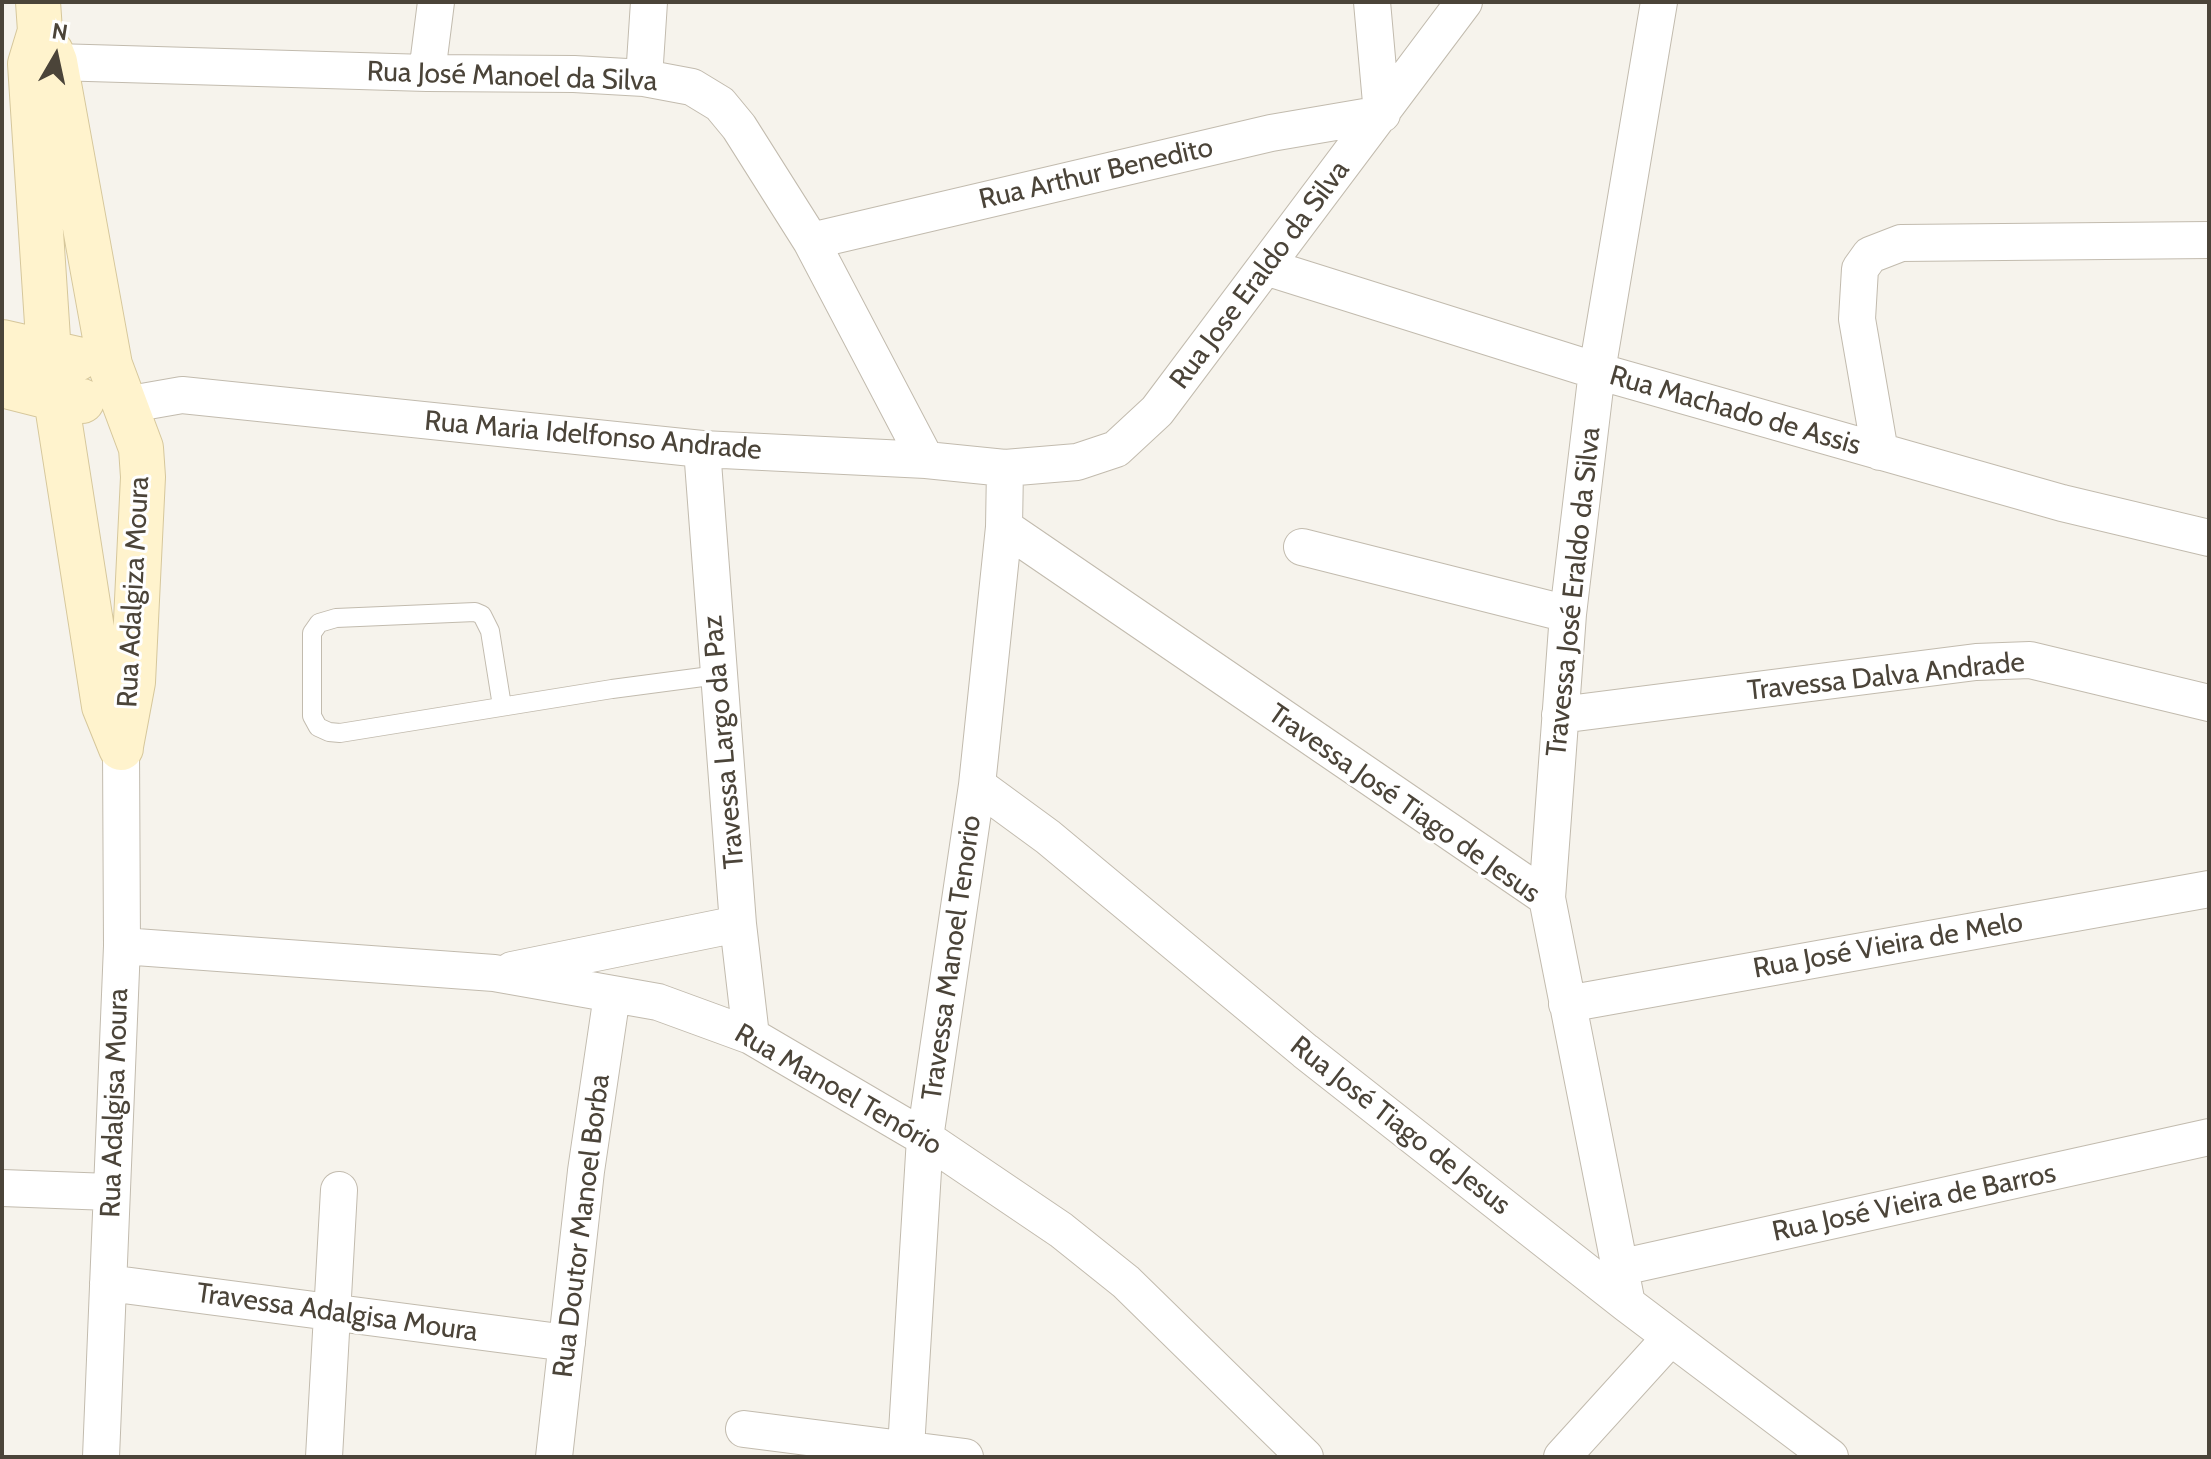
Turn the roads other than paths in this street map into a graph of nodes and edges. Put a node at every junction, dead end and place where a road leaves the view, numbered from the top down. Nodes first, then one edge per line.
1 (436, 2) edge
2 (649, 2) edge
3 (1372, 2) edge
4 (1464, 2) edge
5 (1659, 2) edge
6 (41, 40) edge
7 (427, 73) junction
8 (644, 78) junction
9 (1382, 114) junction
10 (2209, 240) edge
11 (811, 241) junction
12 (1266, 267) junction
13 (2, 342) edge
14 (49, 354) junction
15 (1597, 371) junction
16 (2, 385) edge
17 (118, 385) junction
18 (57, 399) junction
19 (702, 449) junction
20 (1880, 452) junction
21 (926, 460) junction
22 (1005, 468) junction
23 (1004, 527) junction
24 (2209, 538) edge
25 (1302, 547) dead end
26 (1568, 614) junction
27 (718, 675) junction
28 (2209, 703) edge
29 (502, 706) junction
30 (1560, 715) junction
31 (121, 748) junction
32 (977, 785) junction
33 (2209, 889) edge
34 (1547, 898) junction
35 (738, 924) junction
36 (122, 946) junction
37 (494, 973) junction
38 (612, 995) junction
39 (1567, 1004) junction
40 (751, 1036) junction
41 (2209, 1137) edge
42 (925, 1138) junction
43 (2, 1188) edge
44 (339, 1190) dead end
45 (110, 1192) junction
46 (1618, 1268) junction
47 (108, 1283) junction
48 (1627, 1304) junction
49 (332, 1313) junction
50 (1671, 1337) junction
51 (567, 1343) junction
52 (744, 1429) dead end
53 (906, 1448) junction
54 (101, 1457) edge
55 (324, 1457) edge
56 (554, 1457) edge
57 (965, 1457) edge
58 (1305, 1457) edge
59 (1562, 1457) edge
60 (1830, 1457) edge

1 - 7 street
2 - 8 street
3 - 9 street
4 - 9 street, Rua Jose Eraldo da Silva
5 - 15 street, Travessa José Eraldo da Silva
6 - 7 street, Rua José Manoel da Silva
6 - 14 street, Rua Adalgiza Moura
6 - 17 street, Rua Adalgiza Moura
7 - 8 street, Rua José Manoel da Silva
8 - 11 street, Rua José Manoel da Silva
9 - 11 street, Rua Arthur Benedito
9 - 12 street, Rua Jose Eraldo da Silva
10 - 20 street
11 - 21 street, Rua José Manoel da Silva
12 - 15 street, Rua Machado de Assis
12 - 22 street, Rua Jose Eraldo da Silva
13 - 14 street
14 - 17 street
14 - 18 street, Rua Adalgiza Moura
15 - 20 street, Rua Machado de Assis
15 - 26 street, Travessa José Eraldo da Silva
16 - 18 street
17 - 18 street
17 - 19 street, Rua Maria Idelfonso Andrade
17 - 31 street, Rua Adalgiza Moura
18 - 31 street, Rua Adalgiza Moura
19 - 21 street, Rua Maria Idelfonso Andrade
19 - 27 street, Travessa Largo da Paz
20 - 24 street, Rua Machado de Assis
21 - 22 street, Rua Maria Idelfonso Andrade
22 - 23 street, Travessa Manoel Tenorio
23 - 32 street, Travessa Manoel Tenorio
23 - 34 street, Travessa José Tiago de Jesus
25 - 26 street
26 - 30 street, Travessa José Eraldo da Silva
27 - 29 lane
27 - 35 street, Travessa Largo da Paz
28 - 30 street, Travessa Dalva Andrade
29 - 29 lane
30 - 34 street, Travessa José Eraldo da Silva
31 - 36 street, Rua Adalgisa Moura
32 - 42 street, Travessa Manoel Tenorio
32 - 48 street, Rua José Tiago de Jesus
33 - 39 street, Rua José Vieira de Melo
34 - 39 street, Travessa José Tiago de Jesus
35 - 37 street
35 - 40 street, Travessa Largo da Paz
36 - 37 street, Rua Manoel Tenório
36 - 45 street, Rua Adalgisa Moura
37 - 38 street, Rua Manoel Tenório
38 - 40 street, Rua Manoel Tenório
38 - 51 street, Rua Doutor Manoel Borba
39 - 46 street, Travessa José Tiago de Jesus
40 - 42 street, Rua Manoel Tenório
41 - 46 street, Rua José Vieira de Barros
42 - 53 street, Travessa Manoel Tenorio
42 - 58 street, Rua Manoel Tenório
43 - 45 street
44 - 49 street
45 - 47 street, Rua Adalgisa Moura
46 - 48 street, Travessa José Tiago de Jesus
47 - 49 street, Travessa Adalgisa Moura
47 - 54 street, Rua Adalgisa Moura
48 - 50 street, Rua José Tiago de Jesus
49 - 51 street, Travessa Adalgisa Moura
49 - 55 street
50 - 59 street
50 - 60 street, Rua José Tiago de Jesus
51 - 56 street, Rua Doutor Manoel Borba
52 - 53 street
53 - 57 street

